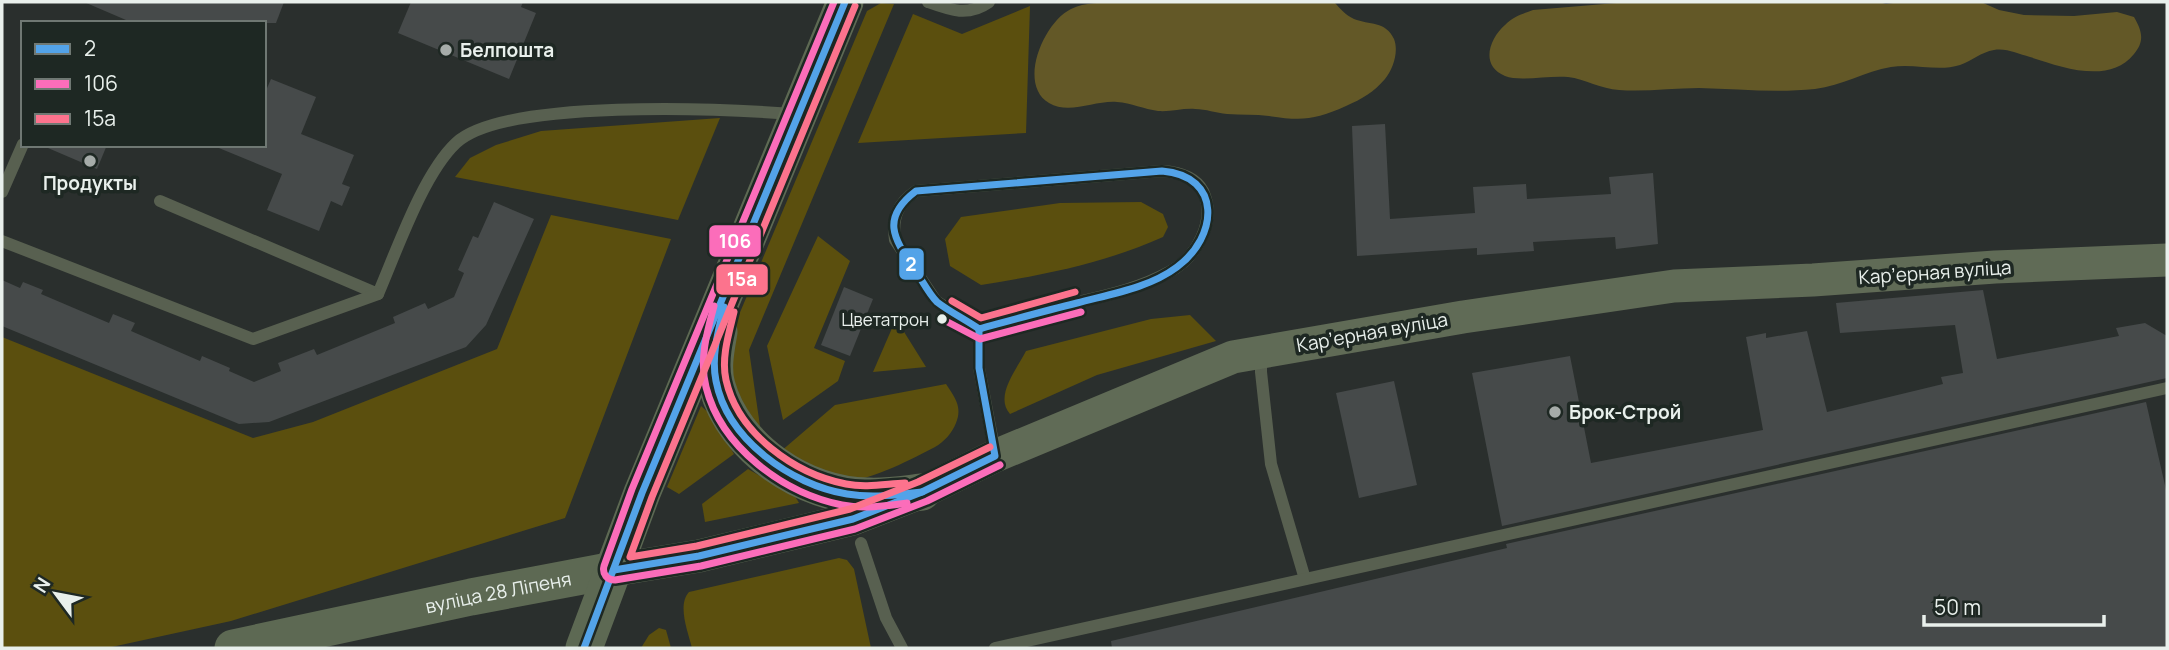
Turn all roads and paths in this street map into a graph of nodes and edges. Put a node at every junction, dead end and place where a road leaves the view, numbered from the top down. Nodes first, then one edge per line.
1 (845, 2) edge
2 (928, 2) edge
3 (989, 2) edge
4 (797, 114) junction
5 (22, 147) edge
6 (2, 192) edge
7 (160, 201) dead end
8 (2, 241) edge
9 (2167, 260) edge
10 (730, 280) junction
11 (378, 294) junction
12 (979, 329) junction
13 (1261, 351) junction
14 (2167, 388) edge
15 (995, 456) junction
16 (922, 492) junction
17 (862, 543) dead end
18 (614, 570) junction
19 (1305, 579) junction
20 (233, 648) edge
21 (344, 648) edge
22 (584, 648) edge
23 (902, 648) edge
24 (995, 648) edge

1 - 4 main road
2 - 3 lane
4 - 10 main road
4 - 11 lane
5 - 6 lane
7 - 11 lane
8 - 11 lane
9 - 13 street, Карʼерная вуліца
10 - 16 main road
10 - 18 main road
12 - 12 lane
12 - 15 lane
13 - 15 street, Карʼерная вуліца
13 - 19 lane
14 - 19 lane
15 - 16 street, Карʼерная вуліца
16 - 18 street, Карʼерная вуліца
17 - 23 lane
18 - 20 main road, вуліца 28 Ліпеня
18 - 21 main road, вуліца 28 Ліпеня
18 - 22 main road
19 - 24 lane

